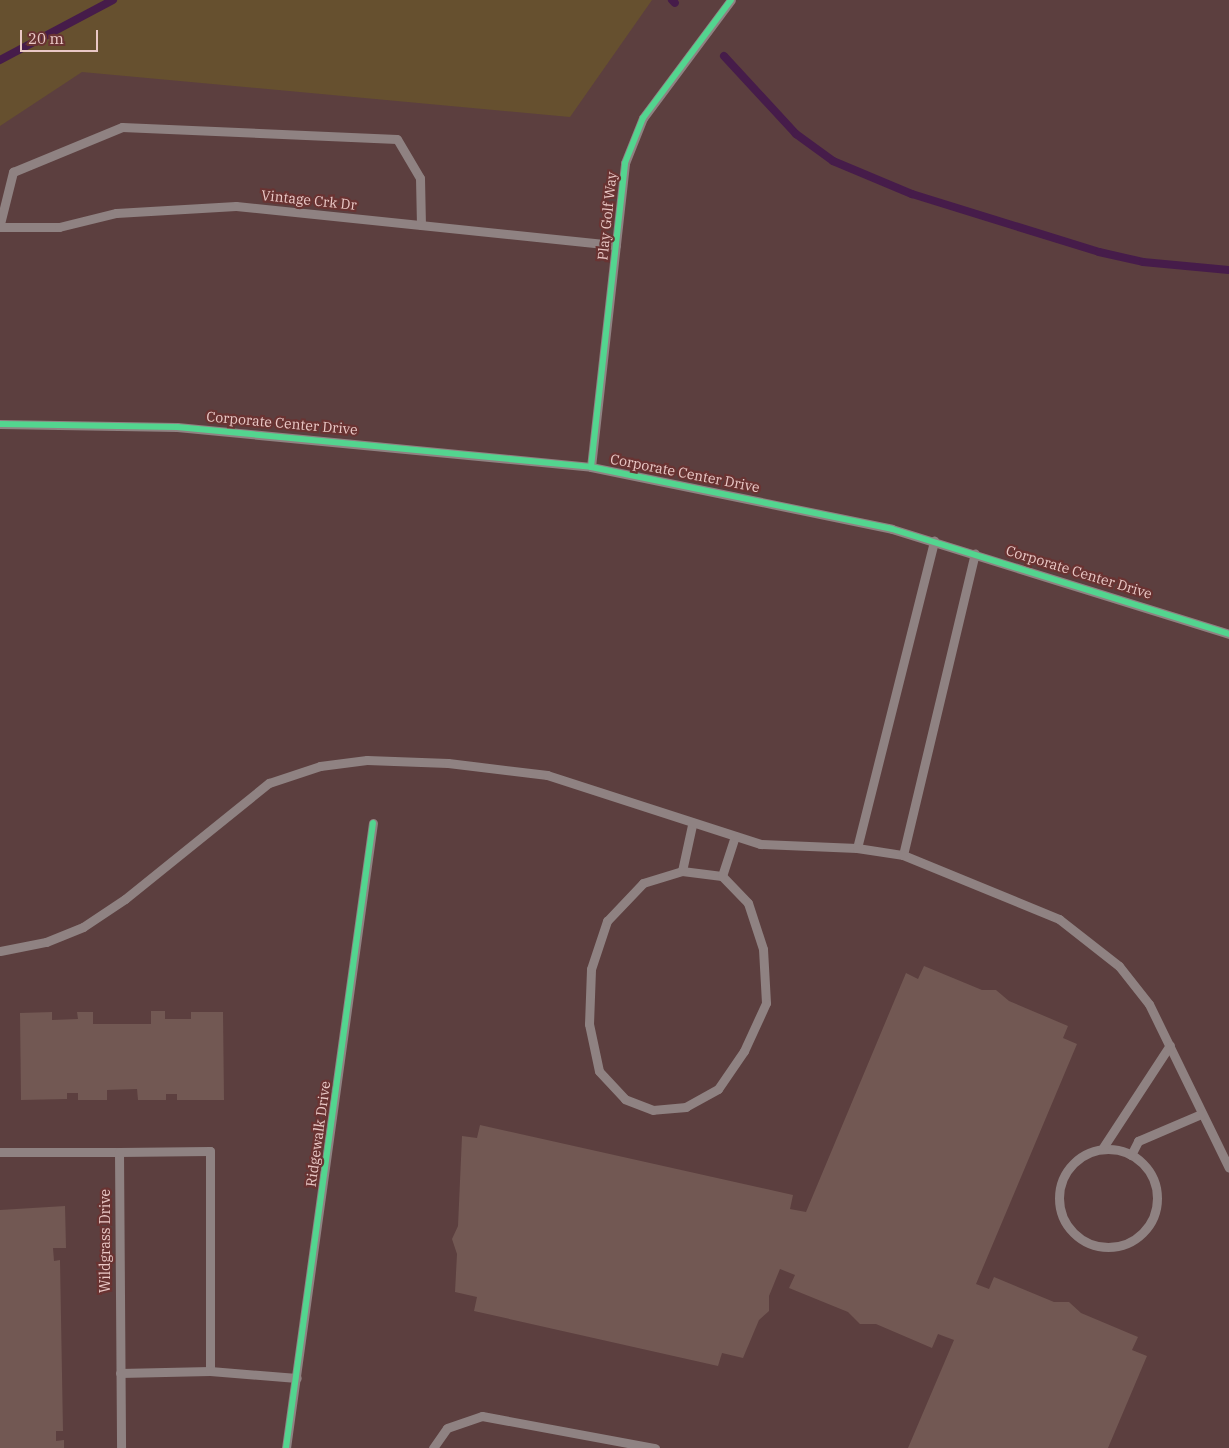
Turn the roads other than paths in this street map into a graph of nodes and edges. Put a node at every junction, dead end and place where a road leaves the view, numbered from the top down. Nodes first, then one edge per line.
1 (731, 0) edge
2 (0, 225) edge
3 (421, 225) junction
4 (616, 245) junction
5 (0, 424) edge
6 (591, 467) junction
7 (934, 541) junction
8 (975, 553) junction
9 (1229, 634) edge
10 (372, 823) dead end
11 (692, 825) junction
12 (735, 836) junction
13 (857, 848) junction
14 (903, 855) junction
15 (682, 871) junction
16 (722, 876) junction
17 (0, 950) edge
18 (1170, 1045) junction
19 (1201, 1114) junction
20 (1102, 1149) junction
21 (0, 1152) edge
22 (118, 1152) junction
23 (1131, 1155) junction
24 (1229, 1168) edge
25 (210, 1371) junction
26 (120, 1373) junction
27 (297, 1378) junction
28 (120, 1448) edge
29 (286, 1448) edge
30 (433, 1448) edge
31 (655, 1448) edge

1 - 4 street, Play Golf Way
2 - 3 street, Vintage Crk Dr
2 - 3 street
3 - 4 street, Vintage Crk Dr
4 - 6 street, Play Golf Way
5 - 6 street, Corporate Center Drive
6 - 7 street, Corporate Center Drive
7 - 8 street, Corporate Center Drive
7 - 13 street
8 - 9 street, Corporate Center Drive
8 - 14 street
10 - 27 street, Ridgewalk Drive
11 - 12 street
11 - 15 street
11 - 17 street
12 - 13 street
12 - 16 street
13 - 14 street
14 - 18 street
15 - 16 street
15 - 16 street
18 - 19 street
18 - 20 street
19 - 23 street
19 - 24 street
20 - 23 street
20 - 23 street
21 - 22 street
22 - 25 street
22 - 26 street, Wildgrass Drive
25 - 26 street
25 - 27 street
26 - 28 street, Wildgrass Drive
27 - 29 street, Ridgewalk Drive
30 - 31 street

